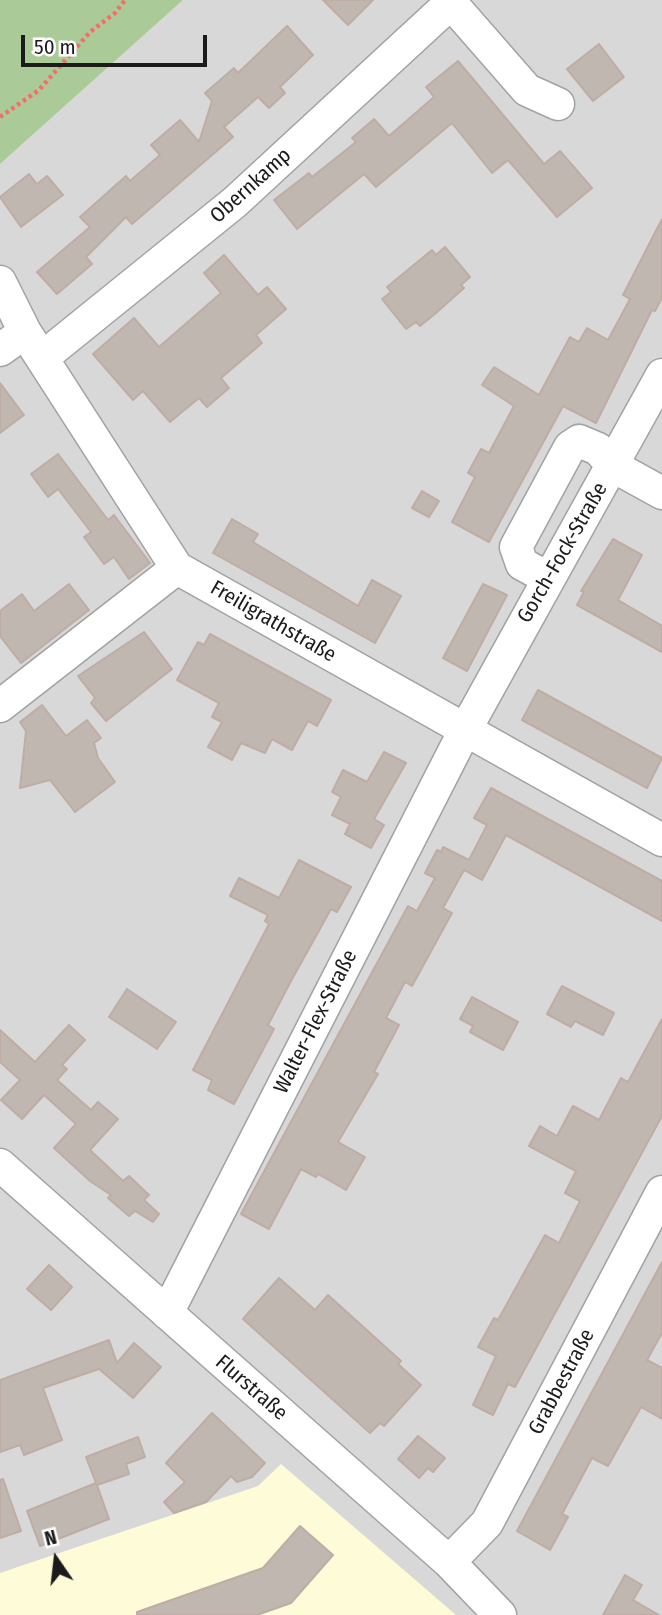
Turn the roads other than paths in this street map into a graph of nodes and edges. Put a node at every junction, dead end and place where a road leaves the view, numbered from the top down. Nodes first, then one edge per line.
1 (452, 1) edge
2 (558, 104) dead end
3 (0, 282) edge
4 (25, 332) junction
5 (0, 350) edge
6 (42, 358) junction
7 (662, 375) edge
8 (613, 466) junction
9 (662, 493) edge
10 (177, 568) junction
11 (548, 578) junction
12 (0, 706) edge
13 (464, 732) junction
14 (662, 840) edge
15 (2, 1171) edge
16 (662, 1192) edge
17 (167, 1313) junction
18 (449, 1562) junction
19 (500, 1615) edge

1 - 2 street, Obernkamp
1 - 6 street, Obernkamp
3 - 4 street, Freiligrathstraße
4 - 5 street
4 - 6 street, Freiligrathstraße
6 - 10 street, Freiligrathstraße
7 - 8 street, Gorch-Fock-Straße
8 - 9 street
8 - 11 street, Gorch-Fock-Straße
8 - 11 street
10 - 12 street
10 - 13 street, Freiligrathstraße
11 - 13 street, Gorch-Fock-Straße
13 - 14 street, Freiligrathstraße
13 - 17 street, Walter-Flex-Straße
15 - 17 street, Flurstraße
16 - 18 street, Grabbestraße
17 - 18 street, Flurstraße
18 - 19 street, Flurstraße

